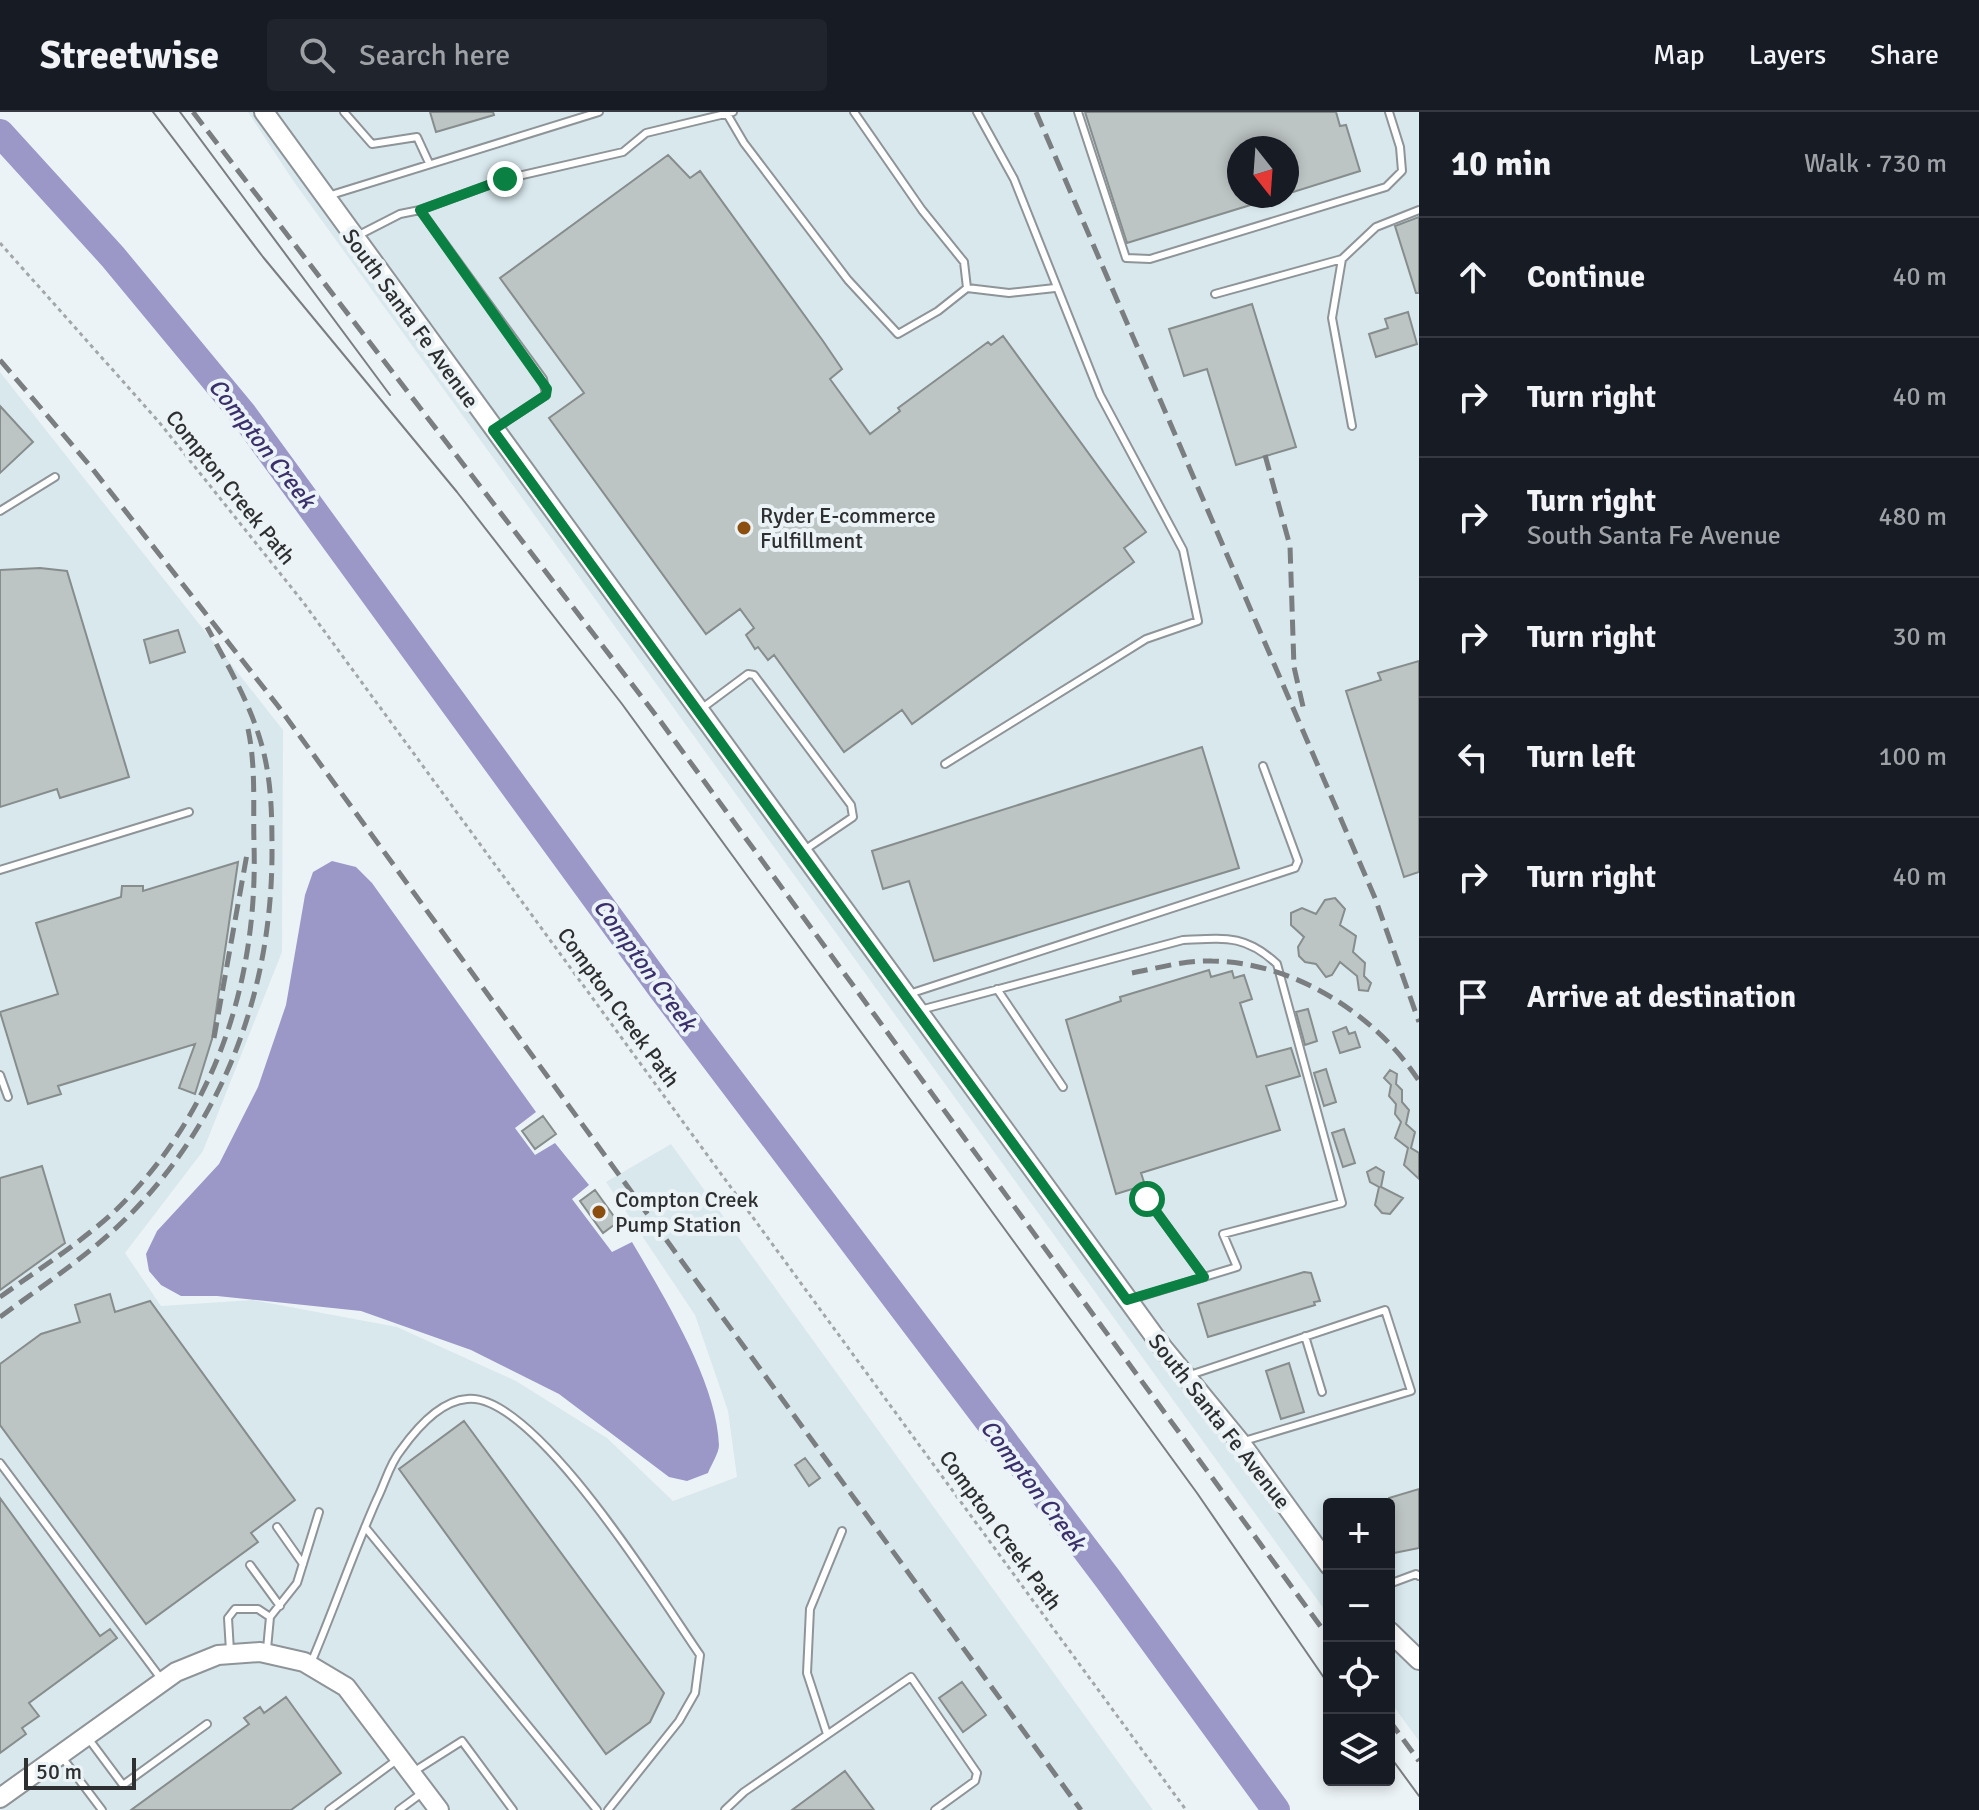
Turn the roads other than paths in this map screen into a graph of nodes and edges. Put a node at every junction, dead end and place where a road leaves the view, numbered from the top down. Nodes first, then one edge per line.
1 (264, 112) edge
2 (344, 112) edge
3 (599, 112) edge
4 (854, 112) edge
5 (977, 112) edge
6 (1078, 112) edge
7 (1389, 112) edge
8 (730, 113) edge
9 (429, 163) junction
10 (323, 198) junction
11 (420, 210) junction
12 (1419, 210) edge
13 (353, 239) junction
14 (1342, 259) junction
15 (967, 288) junction
16 (1055, 288) junction
17 (1215, 294) dead end
18 (1352, 426) dead end
19 (493, 430) junction
20 (55, 477) dead end
21 (0, 511) edge
22 (698, 712) junction
23 (945, 764) dead end
24 (1263, 766) dead end
25 (189, 812) dead end
26 (801, 853) junction
27 (0, 870) edge
28 (997, 989) junction
29 (911, 1003) junction
30 (0, 1075) edge
31 (1063, 1087) dead end
32 (8, 1097) dead end
33 (1147, 1199) dead end
34 (1204, 1277) junction
35 (1127, 1300) junction
36 (1305, 1336) junction
37 (1187, 1376) junction
38 (1322, 1392) dead end
39 (1240, 1442) junction
40 (0, 1463) edge
41 (319, 1512) dead end
42 (277, 1527) dead end
43 (365, 1527) junction
44 (842, 1531) dead end
45 (1323, 1557) edge
46 (303, 1564) junction
47 (250, 1565) dead end
48 (1418, 1574) edge
49 (1395, 1582) edge
50 (280, 1606) junction
51 (270, 1617) junction
52 (1395, 1637) edge
53 (267, 1653) junction
54 (230, 1654) junction
55 (1419, 1660) edge
56 (310, 1665) junction
57 (162, 1680) junction
58 (207, 1724) dead end
59 (827, 1734) junction
60 (86, 1735) junction
61 (60, 1754) junction
62 (406, 1765) junction
63 (425, 1790) junction
64 (0, 1798) edge
65 (102, 1810) edge
66 (329, 1810) edge
67 (399, 1810) edge
68 (439, 1810) edge
69 (513, 1810) edge
70 (597, 1810) edge
71 (608, 1810) edge
72 (725, 1810) edge
73 (935, 1810) edge

1 - 10 main road, South Santa Fe Avenue
2 - 9 lane
3 - 9 lane
4 - 15 lane
5 - 16 lane
6 - 7 lane
8 - 11 lane
8 - 15 lane
9 - 10 lane
10 - 13 main road, South Santa Fe Avenue
11 - 13 lane
11 - 19 lane
12 - 14 lane
13 - 19 main road, South Santa Fe Avenue
14 - 17 lane
14 - 18 lane
15 - 16 lane
16 - 23 lane
19 - 22 main road, South Santa Fe Avenue
20 - 21 lane
22 - 26 main road, South Santa Fe Avenue
22 - 26 lane
24 - 29 lane
25 - 27 lane
26 - 29 main road, South Santa Fe Avenue
28 - 29 lane
28 - 31 lane
28 - 34 lane
29 - 35 main road, South Santa Fe Avenue
30 - 32 lane
33 - 34 lane
34 - 35 lane
35 - 37 main road, South Santa Fe Avenue
36 - 37 lane
36 - 38 lane
36 - 39 lane
37 - 39 main road, South Santa Fe Avenue
39 - 45 main road, South Santa Fe Avenue
40 - 57 lane
41 - 46 lane
42 - 46 lane
43 - 56 lane
43 - 70 lane
43 - 71 lane
44 - 59 lane
46 - 50 lane
47 - 50 lane
48 - 49 lane
50 - 51 lane
51 - 53 lane
51 - 54 lane
52 - 55 main road
53 - 54 main road
53 - 56 main road
54 - 57 main road
56 - 62 main road
57 - 60 main road
58 - 60 lane
59 - 72 lane
59 - 73 lane
60 - 61 main road
61 - 64 main road
61 - 65 lane
62 - 63 main road
62 - 66 lane
62 - 69 lane
63 - 67 lane
63 - 68 main road

